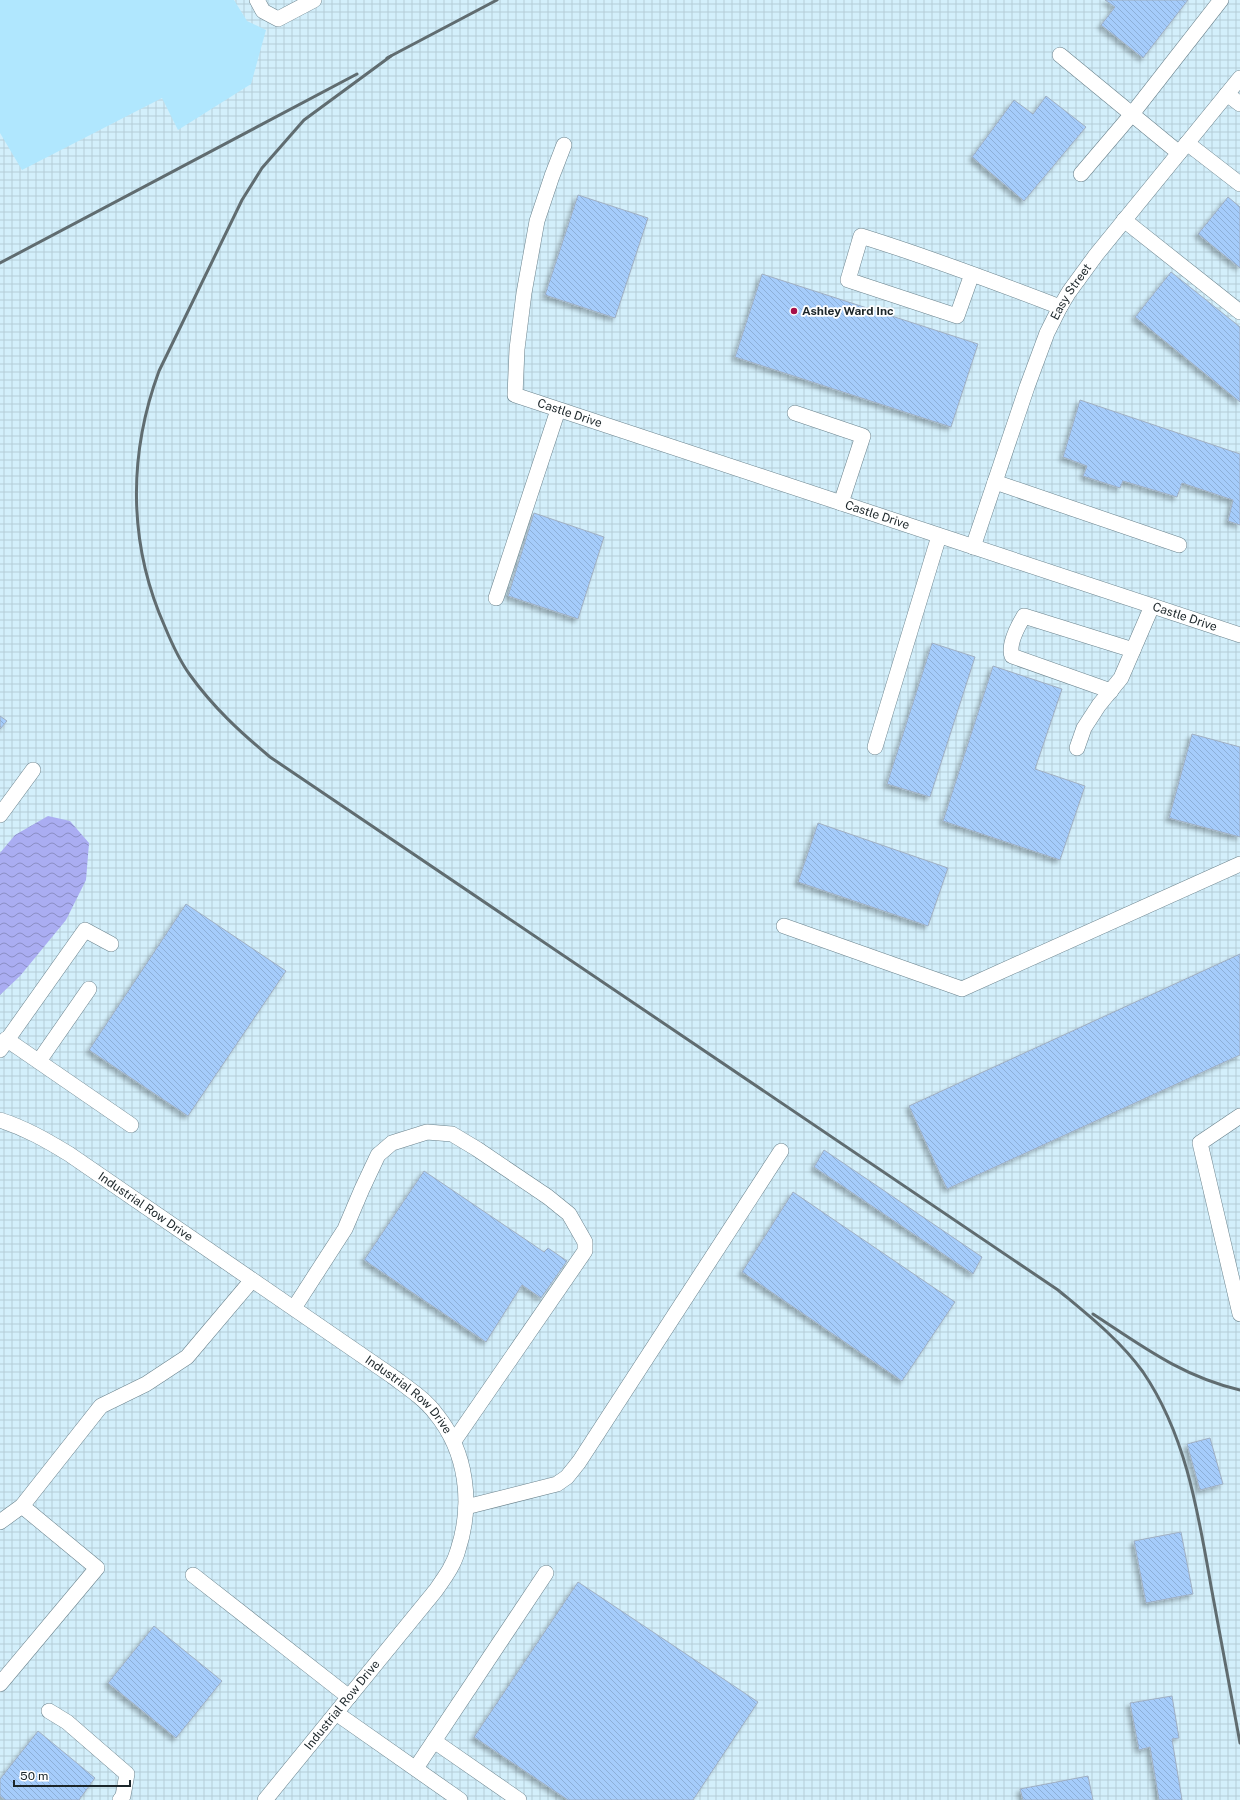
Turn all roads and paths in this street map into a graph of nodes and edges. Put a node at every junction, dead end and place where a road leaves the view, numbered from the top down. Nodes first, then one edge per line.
1 (257, 0) edge
2 (314, 0) edge
3 (1221, 0) edge
4 (1060, 55) dead end
5 (1240, 78) edge
6 (1227, 94) junction
7 (1240, 104) edge
8 (1132, 114) junction
9 (564, 145) dead end
10 (1183, 148) junction
11 (1080, 174) dead end
12 (1240, 184) edge
13 (1124, 220) junction
14 (972, 274) junction
15 (1060, 307) junction
16 (1240, 312) edge
17 (558, 410) junction
18 (795, 413) dead end
19 (995, 482) junction
20 (841, 503) junction
21 (939, 536) junction
22 (1179, 545) dead end
23 (974, 547) junction
24 (496, 598) dead end
25 (1152, 606) junction
26 (1240, 635) edge
27 (1133, 650) junction
28 (1111, 691) junction
29 (875, 747) dead end
30 (1078, 748) dead end
31 (33, 770) dead end
32 (0, 815) edge
33 (1240, 864) edge
34 (784, 926) dead end
35 (112, 944) dead end
36 (89, 988) dead end
37 (3, 1045) edge
38 (39, 1061) junction
39 (1240, 1116) edge
40 (0, 1120) edge
41 (131, 1124) dead end
42 (781, 1151) dead end
43 (252, 1280) junction
44 (294, 1308) junction
45 (1240, 1314) edge
46 (454, 1441) junction
47 (22, 1506) junction
48 (466, 1507) junction
49 (0, 1522) edge
50 (546, 1573) dead end
51 (193, 1575) dead end
52 (0, 1684) edge
53 (349, 1697) junction
54 (49, 1711) dead end
55 (336, 1713) junction
56 (434, 1741) junction
57 (416, 1768) junction
58 (120, 1800) edge
59 (264, 1800) edge
60 (460, 1800) edge
61 (519, 1800) edge

1 - 2 street
3 - 8 street
4 - 8 street
5 - 6 street, Easy Street
6 - 7 street
6 - 10 street, Easy Street
8 - 10 street
8 - 11 street
9 - 17 street, Castle Drive
10 - 12 street
10 - 13 street, Easy Street
13 - 15 street, Easy Street
13 - 16 street
14 - 14 street
14 - 15 street
15 - 19 street, Easy Street
17 - 20 street, Castle Drive
17 - 24 street
18 - 20 street
19 - 22 street
19 - 23 street, Easy Street
20 - 21 street, Castle Drive
21 - 23 street, Castle Drive
21 - 29 street
23 - 25 street, Castle Drive
25 - 26 street, Castle Drive
25 - 27 street
27 - 28 street
27 - 28 street
28 - 30 street
31 - 32 street
33 - 34 street
35 - 37 street
36 - 38 street
37 - 38 street
38 - 41 street
39 - 45 street
40 - 43 street, Industrial Row Drive
42 - 48 street
43 - 44 street, Industrial Row Drive
43 - 47 street
44 - 46 street, Industrial Row Drive
44 - 46 street
46 - 48 street, Industrial Row Drive
47 - 49 street
47 - 52 street
48 - 53 street, Industrial Row Drive
50 - 56 street
51 - 53 street
53 - 55 street, Industrial Row Drive
54 - 58 street
55 - 57 street
55 - 59 street, Industrial Row Drive
56 - 57 street
56 - 61 street
57 - 60 street

